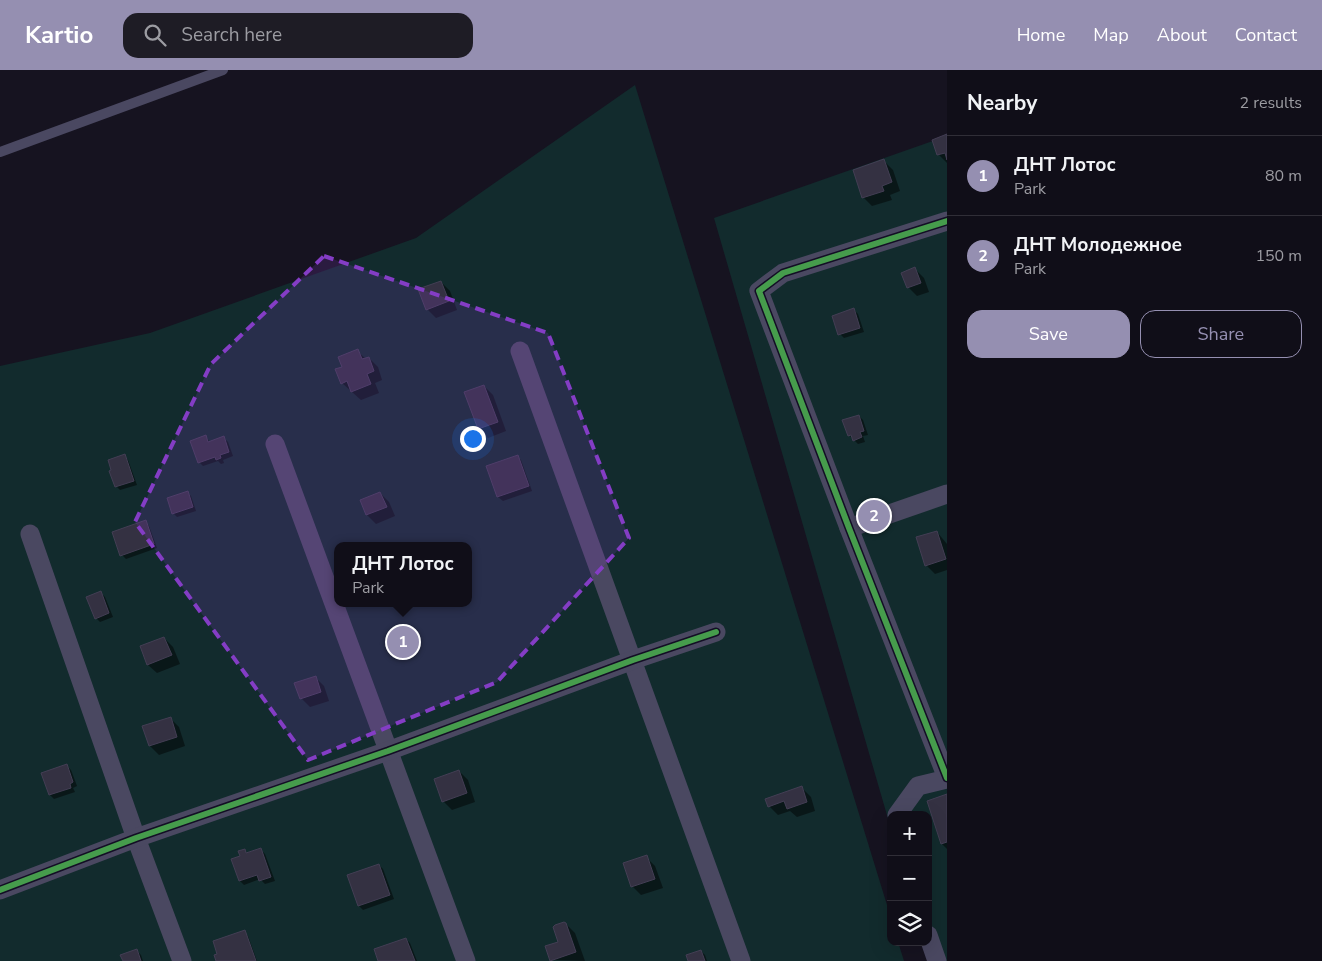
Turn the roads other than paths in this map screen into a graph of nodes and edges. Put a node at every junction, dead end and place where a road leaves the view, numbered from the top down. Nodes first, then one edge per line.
1 (223, 70) edge
2 (0, 152) edge
3 (947, 221) edge
4 (520, 351) dead end
5 (275, 444) dead end
6 (947, 494) edge
7 (849, 528) junction
8 (30, 534) dead end
9 (334, 604) edge
10 (335, 607) edge
11 (716, 632) dead end
12 (632, 660) junction
13 (388, 751) junction
14 (947, 779) edge
15 (900, 811) edge
16 (136, 838) junction
17 (0, 890) edge
18 (932, 946) edge
19 (182, 961) edge
20 (466, 961) edge
21 (742, 961) edge
22 (937, 961) edge

1 - 2 lane
3 - 7 street
4 - 12 street
5 - 9 street
6 - 7 street
7 - 14 street
8 - 16 street
10 - 13 street
11 - 12 street
12 - 13 street
12 - 21 street
13 - 16 street
13 - 20 street
14 - 15 street
16 - 17 street
16 - 19 street
18 - 22 street

